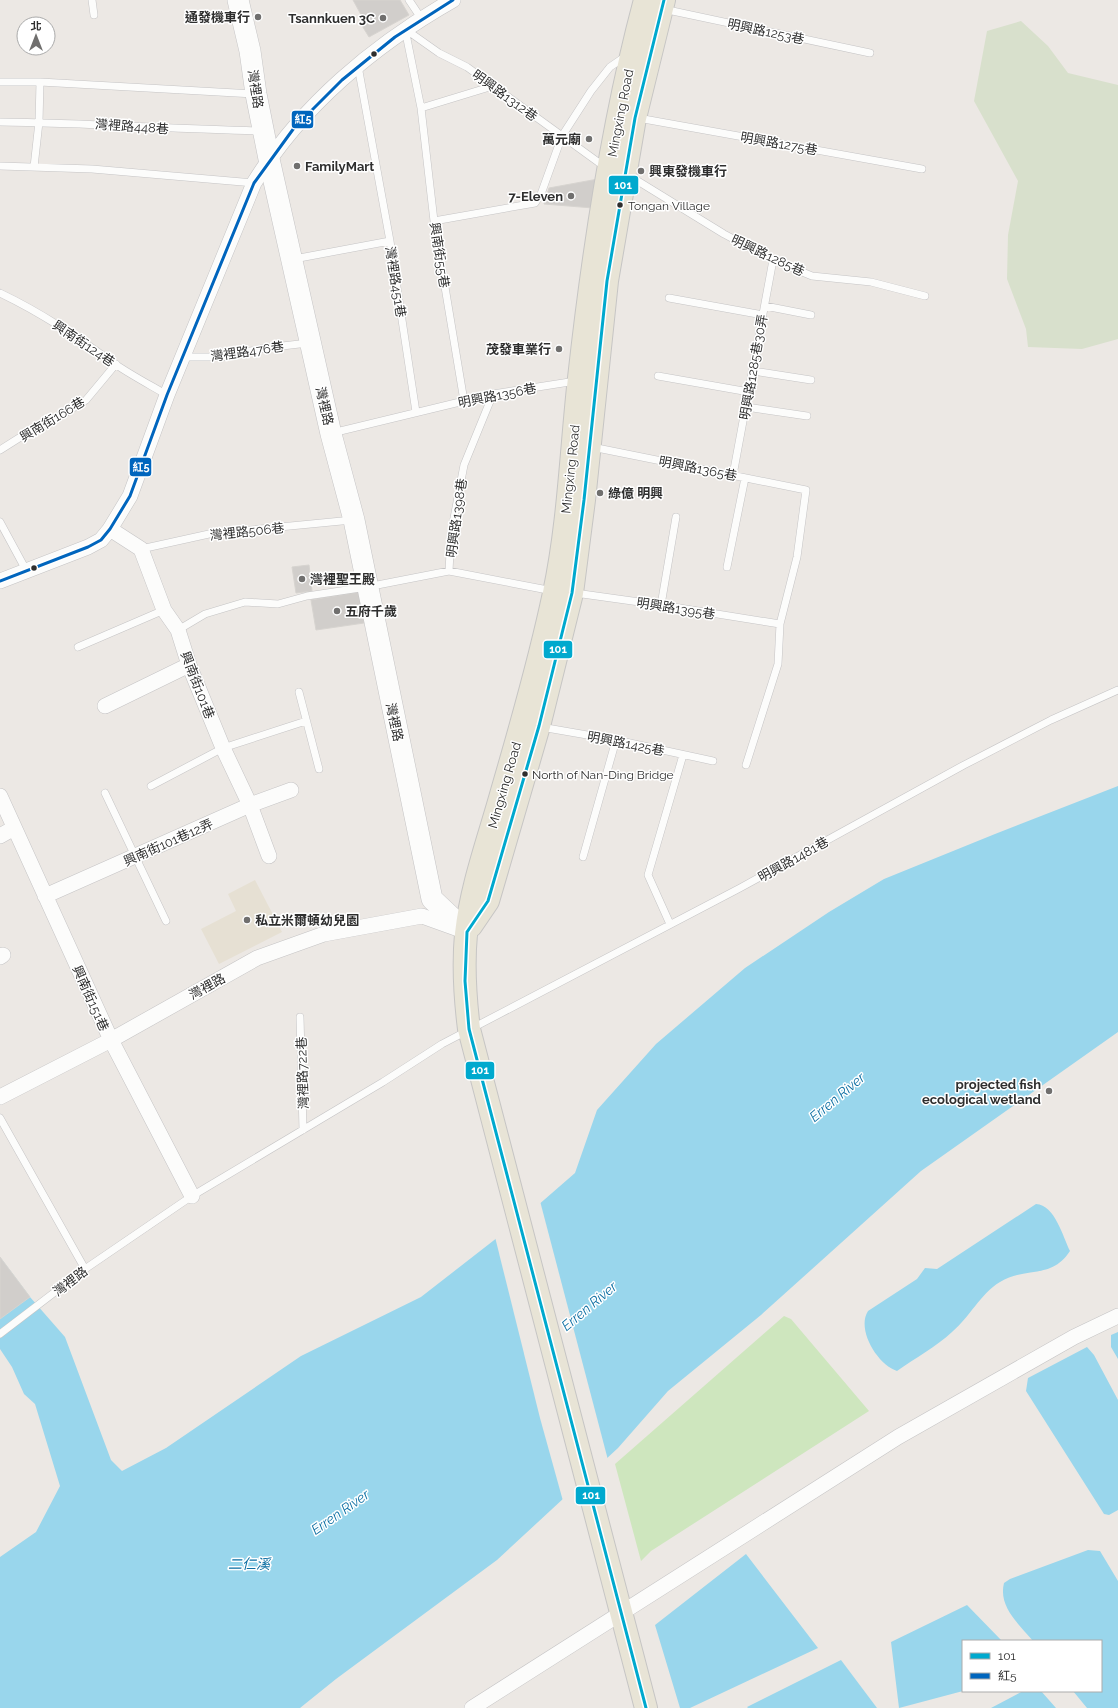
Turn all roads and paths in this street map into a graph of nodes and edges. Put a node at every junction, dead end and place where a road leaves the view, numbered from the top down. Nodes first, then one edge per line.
1 (92, 0) edge
2 (238, 0) edge
3 (409, 0) edge
4 (453, 0) edge
5 (657, 3) edge
6 (94, 15) dead end
7 (421, 18) junction
8 (405, 29) junction
9 (632, 52) junction
10 (870, 53) dead end
11 (358, 66) junction
12 (0, 82) edge
13 (40, 82) junction
14 (494, 86) junction
15 (256, 94) junction
16 (422, 108) junction
17 (635, 118) junction
18 (0, 122) edge
19 (39, 122) junction
20 (263, 131) junction
21 (562, 136) junction
22 (269, 158) junction
23 (0, 166) edge
24 (34, 167) junction
25 (922, 169) dead end
26 (618, 170) junction
27 (254, 183) junction
28 (434, 221) junction
29 (390, 241) junction
30 (291, 259) junction
31 (773, 260) junction
32 (0, 293) edge
33 (925, 296) dead end
34 (669, 298) dead end
35 (765, 306) junction
36 (763, 315) junction
37 (811, 315) dead end
38 (310, 342) junction
39 (183, 357) junction
40 (116, 364) junction
41 (753, 371) junction
42 (658, 376) dead end
43 (811, 380) dead end
44 (578, 381) junction
45 (749, 392) junction
46 (493, 394) junction
47 (167, 395) junction
48 (464, 401) junction
49 (746, 407) junction
50 (416, 412) junction
51 (807, 416) dead end
52 (331, 434) junction
53 (590, 447) junction
54 (0, 450) edge
55 (733, 475) junction
56 (745, 478) junction
57 (676, 517) dead end
58 (354, 520) junction
59 (0, 522) edge
60 (110, 529) junction
61 (141, 549) junction
62 (727, 568) dead end
63 (26, 570) junction
64 (449, 572) junction
65 (0, 581) edge
66 (367, 587) junction
67 (563, 592) junction
68 (662, 605) junction
69 (164, 610) junction
70 (780, 624) junction
71 (178, 630) junction
72 (78, 647) dead end
73 (189, 665) junction
74 (1118, 690) edge
75 (299, 692) dead end
76 (105, 706) dead end
77 (306, 721) junction
78 (538, 726) junction
79 (616, 740) junction
80 (223, 748) junction
81 (683, 755) junction
82 (713, 761) dead end
83 (746, 765) dead end
84 (319, 769) dead end
85 (151, 786) dead end
86 (291, 790) dead end
87 (105, 793) dead end
88 (0, 796) edge
89 (250, 805) junction
90 (14, 828) junction
91 (0, 836) edge
92 (136, 856) junction
93 (268, 856) dead end
94 (583, 857) dead end
95 (45, 896) junction
96 (166, 922) dead end
97 (670, 924) junction
98 (466, 932) junction
99 (300, 1017) dead end
100 (469, 1029) junction
101 (110, 1040) junction
102 (0, 1097) edge
103 (0, 1118) edge
104 (303, 1130) junction
105 (192, 1196) junction
106 (85, 1269) junction
107 (1118, 1316) edge
108 (0, 1334) edge
109 (619, 1604) junction
110 (472, 1708) edge
111 (646, 1708) edge

1 - 6 lane
2 - 15 street, 灣裡路
3 - 7 lane
4 - 7 street
5 - 9 main road, Mingxing Road
5 - 10 lane, 明興路1253巷
5 - 17 main road, Mingxing Road
7 - 8 street
8 - 11 street
8 - 14 lane, 明興路1312巷
8 - 16 lane, 興南街55巷
9 - 21 lane
9 - 26 main road, Mingxing Road
11 - 22 street
11 - 29 lane, 灣裡路451巷
12 - 13 lane
13 - 15 lane
13 - 19 lane
14 - 16 lane
14 - 21 lane, 明興路1312巷
15 - 20 street, 灣裡路
16 - 28 lane, 興南街55巷
17 - 25 lane, 明興路1275巷
17 - 26 main road, Mingxing Road
18 - 19 lane, 灣裡路448巷
19 - 20 lane, 灣裡路448巷
19 - 24 lane
20 - 22 street, 灣裡路
21 - 26 lane, 明興路1312巷
21 - 28 lane
22 - 27 street
22 - 30 street, 灣裡路
23 - 24 lane
24 - 27 lane
26 - 31 lane, 明興路1285巷
26 - 44 main road, Mingxing Road
26 - 53 main road, Mingxing Road
27 - 39 street
28 - 48 lane, 興南街55巷
29 - 30 lane
29 - 50 lane, 灣裡路451巷
30 - 38 street, 灣裡路
31 - 33 lane, 明興路1285巷
31 - 35 lane, 明興路1285巷30弄
32 - 40 lane, 興南街124巷
34 - 36 lane
35 - 36 lane, 明興路1285巷30弄
35 - 37 lane
36 - 41 lane, 明興路1285巷30弄
38 - 39 lane, 灣裡路476巷
38 - 52 street, 灣裡路
39 - 47 street
40 - 47 lane, 興南街124巷
40 - 54 lane, 興南街166巷
41 - 43 lane
41 - 45 lane, 明興路1285巷30弄
42 - 45 lane
44 - 46 lane, 明興路1356巷
44 - 67 main road, Mingxing Road
45 - 49 lane, 明興路1285巷30弄
46 - 48 lane, 明興路1356巷
46 - 64 lane, 明興路1398巷
47 - 60 street
48 - 50 lane, 明興路1356巷
49 - 51 lane
49 - 55 lane, 明興路1285巷30弄
50 - 52 lane
52 - 58 street, 灣裡路
53 - 55 lane, 明興路1365巷
53 - 67 main road, Mingxing Road
55 - 56 lane, 明興路1365巷
56 - 62 lane
56 - 70 lane, 明興路1365巷
57 - 68 lane
58 - 61 lane, 灣裡路506巷
58 - 66 street, 灣裡路
59 - 63 lane
60 - 61 street
60 - 63 street
61 - 69 street, 興南街101巷
63 - 65 street
64 - 66 lane
64 - 67 lane, 明興路1398巷
66 - 71 lane
66 - 98 street, 灣裡路
67 - 68 lane, 明興路1395巷
67 - 78 main road, Mingxing Road
67 - 98 main road, Mingxing Road
68 - 70 lane, 明興路1395巷
69 - 71 street, 興南街101巷
69 - 72 lane
70 - 83 lane
71 - 73 street, 興南街101巷
73 - 76 street
73 - 80 street, 興南街101巷
74 - 97 lane, 明興路1481巷
75 - 77 lane
77 - 80 lane
77 - 84 lane
78 - 79 lane, 明興路1425巷
78 - 98 main road, Mingxing Road
79 - 81 lane, 明興路1425巷
79 - 94 lane
80 - 85 lane
80 - 89 street, 興南街101巷
81 - 82 lane, 明興路1425巷
81 - 97 lane
86 - 89 street, 興南街101巷12弄
87 - 92 lane
88 - 90 street, 興南街151巷
89 - 92 street, 興南街101巷12弄
89 - 93 street, 興南街101巷
90 - 91 street
90 - 95 street, 興南街151巷
92 - 95 street, 興南街101巷12弄
92 - 96 lane
95 - 101 street, 興南街151巷
97 - 100 lane, 明興路1481巷
98 - 100 main road, Mingxing Road
98 - 101 street, 灣裡路
99 - 104 lane, 灣裡路722巷
100 - 104 lane, 灣裡路
100 - 109 main road, Mingxing Road
101 - 102 street, 灣裡路
101 - 105 street, 興南街151巷
103 - 106 lane
104 - 105 lane, 灣裡路
105 - 106 lane, 灣裡路
106 - 108 lane, 灣裡路
107 - 109 street
109 - 110 street
109 - 111 main road, Mingxing Road

